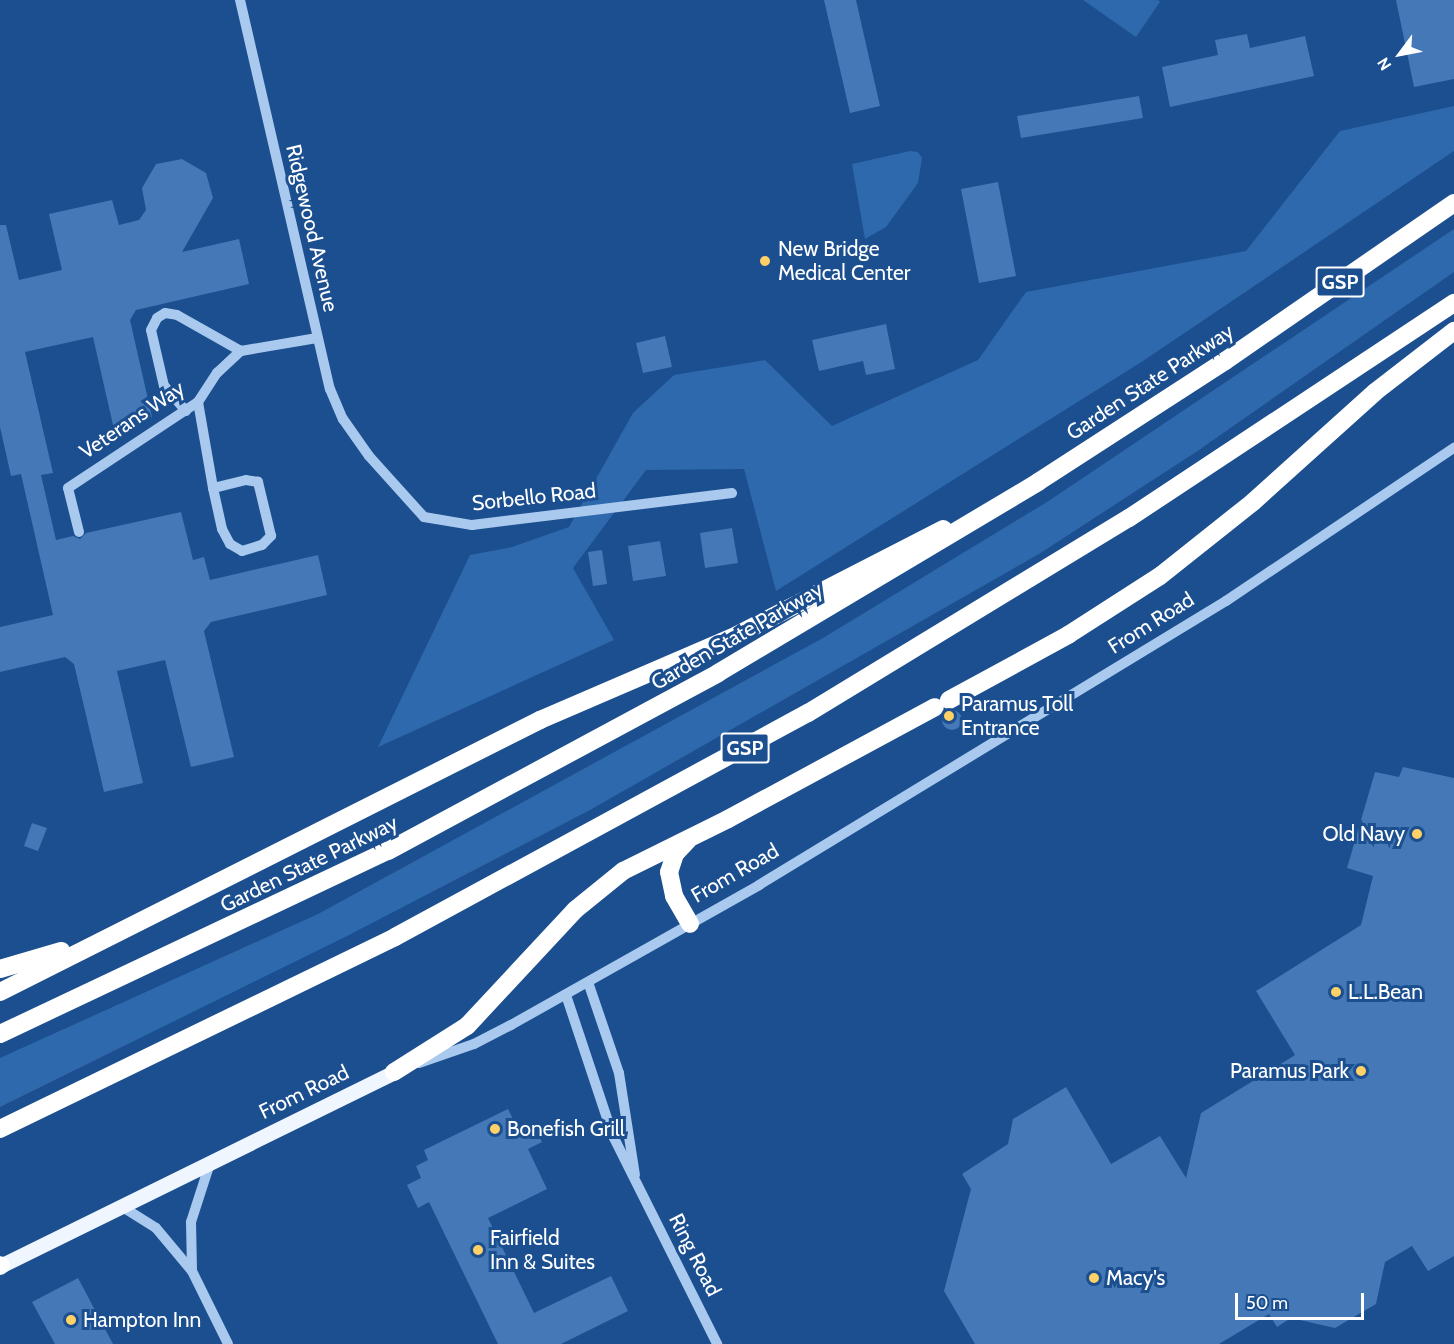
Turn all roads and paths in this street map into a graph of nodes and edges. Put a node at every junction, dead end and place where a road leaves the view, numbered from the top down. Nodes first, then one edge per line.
1 (240, 0) edge
2 (1454, 203) edge
3 (1454, 303) edge
4 (1454, 331) edge
5 (317, 338) junction
6 (241, 351) junction
7 (198, 402) junction
8 (186, 411) junction
9 (1454, 448) edge
10 (369, 456) joint
11 (1038, 482) junction
12 (213, 488) junction
13 (732, 493) dead end
14 (79, 532) dead end
15 (694, 835) junction
16 (690, 924) junction
17 (106, 936) junction
18 (0, 969) edge
19 (588, 982) junction
20 (0, 993) edge
21 (566, 995) junction
22 (0, 1034) edge
23 (394, 1072) junction
24 (0, 1129) edge
25 (210, 1163) junction
26 (637, 1184) junction
27 (121, 1206) junction
28 (0, 1266) edge
29 (192, 1271) junction
30 (228, 1344) edge
31 (717, 1344) edge

1 - 5 street, Ridgewood Avenue
2 - 11 highway, Garden State Parkway / GSP
3 - 24 highway, GSP
4 - 15 highway
5 - 6 street
5 - 10 street, Ridgewood Avenue
6 - 7 street, Veterans Way
6 - 8 street
7 - 8 street, Veterans Way
7 - 12 street
8 - 14 street, Veterans Way
9 - 16 street, From Road
10 - 13 street, Sorbello Road
11 - 17 highway
11 - 22 highway, Garden State Parkway / GSP
12 - 12 street
15 - 16 highway
15 - 23 highway
16 - 19 street, From Road
17 - 18 highway
17 - 20 highway
19 - 21 street, From Road
19 - 26 street
21 - 23 street, From Road
21 - 26 street, Ring Road
23 - 25 main road, From Road
25 - 27 main road, From Road
25 - 29 street
26 - 31 street, Ring Road
27 - 28 main road, From Road
27 - 29 street
29 - 30 street

